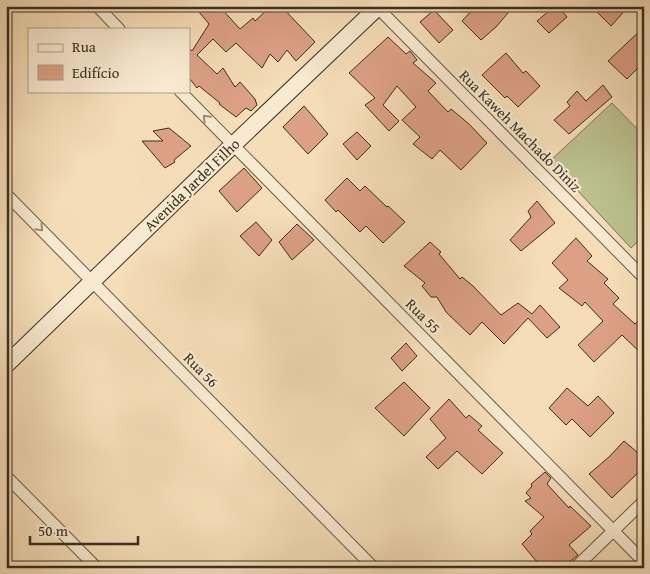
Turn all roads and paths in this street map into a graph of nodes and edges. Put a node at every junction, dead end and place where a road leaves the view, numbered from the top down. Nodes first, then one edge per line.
1 (97, 6) edge
2 (377, 7) edge
3 (118, 28) edge
4 (181, 92) edge
5 (233, 145) junction
6 (6, 194) edge
7 (644, 278) edge
8 (92, 281) junction
9 (6, 364) edge
10 (6, 476) edge
11 (644, 501) edge
12 (613, 531) junction
13 (644, 562) edge
14 (97, 568) edge
15 (374, 568) edge
16 (575, 568) edge

1 - 3 street
2 - 5 main road, Avenida Jardel Filho
2 - 7 street, Rua Kaweh Machado Diniz
5 -> 4 street, Rua 55
5 - 8 main road, Avenida Jardel Filho
5 - 12 street, Rua 55
6 -> 8 street, Rua 56
8 - 9 main road, Avenida Jardel Filho
8 - 15 street, Rua 56
10 - 14 street
11 - 12 street
12 - 13 street, Rua 55
12 - 16 street

